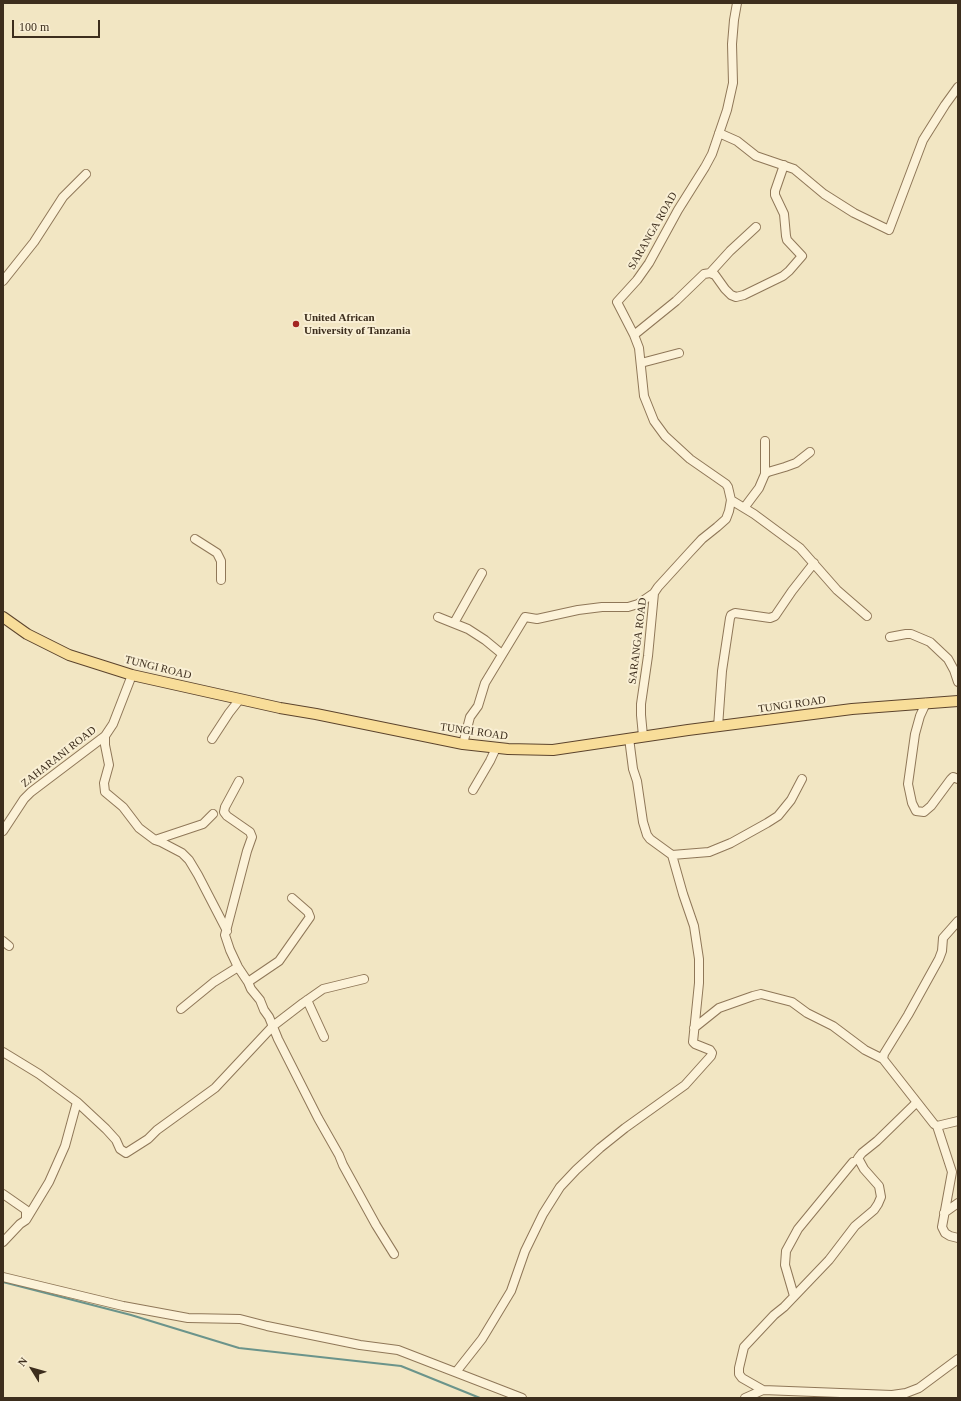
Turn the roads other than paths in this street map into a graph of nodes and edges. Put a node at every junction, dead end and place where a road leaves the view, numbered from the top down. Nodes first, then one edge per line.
1 (737, 3) edge
2 (958, 87) edge
3 (719, 133) junction
4 (784, 165) junction
5 (86, 174) dead end
6 (756, 226) dead end
7 (710, 273) junction
8 (3, 281) edge
9 (634, 335) junction
10 (679, 353) dead end
11 (641, 363) junction
12 (765, 441) dead end
13 (810, 452) dead end
14 (765, 474) junction
15 (731, 500) junction
16 (744, 508) junction
17 (195, 538) dead end
18 (814, 563) junction
19 (482, 574) dead end
20 (221, 580) dead end
21 (654, 593) junction
22 (867, 616) dead end
23 (3, 617) edge
24 (438, 617) dead end
25 (454, 623) junction
26 (890, 637) dead end
27 (502, 654) junction
28 (132, 675) junction
29 (958, 682) edge
30 (240, 698) junction
31 (958, 701) edge
32 (926, 703) junction
33 (718, 726) junction
34 (105, 736) junction
35 (643, 736) junction
36 (629, 738) junction
37 (212, 740) dead end
38 (463, 744) junction
39 (496, 748) junction
40 (802, 779) dead end
41 (958, 779) edge
42 (238, 781) dead end
43 (473, 790) dead end
44 (213, 814) dead end
45 (3, 831) edge
46 (155, 840) junction
47 (672, 855) junction
48 (292, 898) dead end
49 (958, 921) edge
50 (227, 931) junction
51 (238, 967) junction
52 (364, 979) dead end
53 (248, 982) junction
54 (307, 1000) junction
55 (181, 1009) dead end
56 (273, 1026) junction
57 (694, 1028) junction
58 (324, 1037) dead end
59 (3, 1052) edge
60 (883, 1059) junction
61 (77, 1102) junction
62 (916, 1103) junction
63 (958, 1121) edge
64 (937, 1126) junction
65 (853, 1162) dead end
66 (3, 1194) edge
67 (958, 1203) edge
68 (944, 1213) junction
69 (26, 1220) junction
70 (958, 1238) edge
71 (3, 1242) edge
72 (394, 1254) dead end
73 (3, 1277) edge
74 (794, 1296) junction
75 (958, 1359) edge
76 (456, 1372) junction
77 (763, 1390) junction
78 (522, 1398) edge
79 (745, 1398) edge

1 - 3 street, SARANGA ROAD
2 - 4 street
3 - 4 street
3 - 9 street, SARANGA ROAD
4 - 7 street
5 - 8 street
6 - 7 street
7 - 9 street
9 - 11 street, SARANGA ROAD
10 - 11 street
11 - 15 street, SARANGA ROAD
12 - 14 street
13 - 14 street
14 - 16 street
15 - 16 street
15 - 21 street, SARANGA ROAD
16 - 18 street
17 - 20 street
18 - 22 street
18 - 33 street
19 - 25 street
21 - 27 street
21 - 35 street, SARANGA ROAD
23 - 28 main road, TUNGI ROAD
24 - 25 street
25 - 27 street
26 - 29 street
27 - 38 street
28 - 30 main road, TUNGI ROAD
28 - 34 street, ZAHARANI ROAD
30 - 37 street
30 - 38 main road, TUNGI ROAD
31 - 32 main road, TUNGI ROAD
32 - 33 main road, TUNGI ROAD
32 - 41 street
33 - 35 main road, TUNGI ROAD
34 - 45 street, ZAHARANI ROAD
34 - 46 street
35 - 36 main road, TUNGI ROAD
36 - 39 main road, TUNGI ROAD
36 - 47 street
38 - 39 main road, TUNGI ROAD
39 - 43 street
40 - 47 street
42 - 50 street
44 - 46 street
46 - 50 street
47 - 57 street
48 - 53 street
49 - 60 street
50 - 51 street
51 - 53 street
51 - 55 street
52 - 54 street
53 - 56 street
54 - 56 street
54 - 58 street
56 - 61 street
56 - 72 street
57 - 60 street
57 - 76 street
59 - 61 street
60 - 62 street
61 - 69 street
62 - 64 street
62 - 74 street
63 - 64 street
64 - 68 street
65 - 74 street
66 - 69 street
67 - 68 street
68 - 70 street
69 - 71 street
73 - 76 street
74 - 77 street
75 - 77 street
76 - 78 street
77 - 79 street

